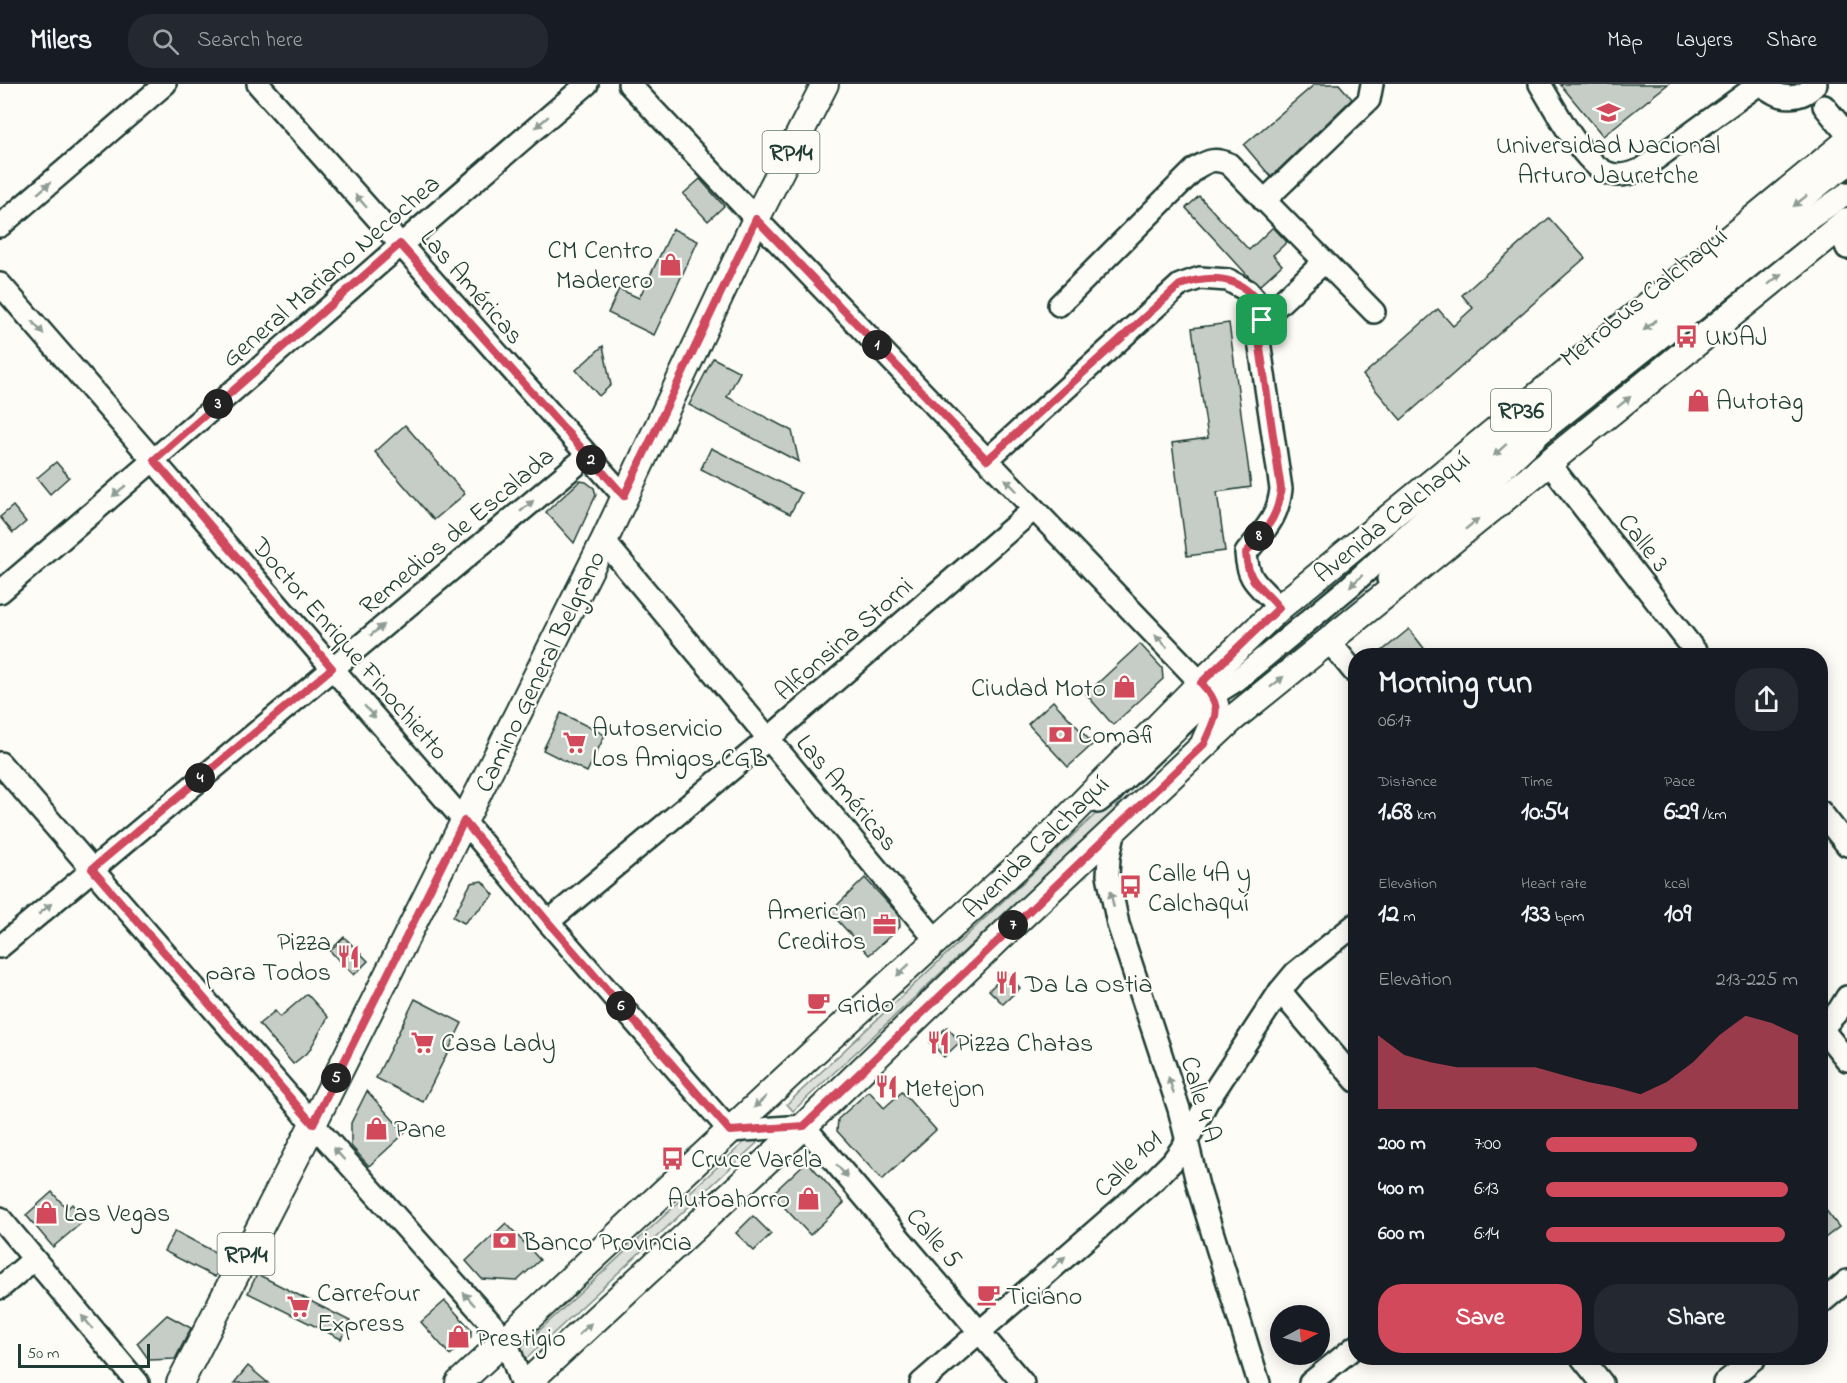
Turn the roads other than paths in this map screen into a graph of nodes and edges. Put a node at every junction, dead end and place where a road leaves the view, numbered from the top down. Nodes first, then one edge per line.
1 (165, 84) edge
2 (258, 84) edge
3 (587, 84) edge
4 (630, 84) edge
5 (825, 84) edge
6 (1540, 84) edge
7 (1760, 84) edge
8 (1816, 84) edge
9 (1369, 89) edge
10 (1824, 106) dead end
11 (1847, 134) edge
12 (1847, 142) edge
13 (1847, 166) edge
14 (1847, 193) edge
15 (1264, 201) junction
16 (756, 219) junction
17 (0, 226) edge
18 (1844, 232) edge
19 (400, 244) junction
20 (1324, 262) junction
21 (0, 284) edge
22 (1059, 305) dead end
23 (1374, 312) dead end
24 (1268, 314) junction
25 (587, 456) junction
26 (154, 460) junction
27 (987, 460) junction
28 (1549, 463) junction
29 (624, 496) junction
30 (1034, 509) junction
31 (604, 541) junction
32 (0, 591) edge
33 (1279, 608) junction
34 (1328, 640) junction
35 (1693, 648) edge
36 (1348, 664) edge
37 (332, 668) junction
38 (1207, 689) junction
39 (768, 739) junction
40 (1204, 744) junction
41 (0, 763) edge
42 (464, 821) junction
43 (1828, 821) edge
44 (1115, 828) junction
45 (1847, 845) edge
46 (92, 869) junction
47 (548, 922) junction
48 (1348, 930) edge
49 (936, 940) junction
50 (0, 946) edge
51 (1280, 991) junction
52 (1847, 997) edge
53 (1828, 1022) edge
54 (1828, 1038) edge
55 (1847, 1060) edge
56 (1348, 1072) edge
57 (313, 1124) junction
58 (804, 1126) junction
59 (730, 1131) junction
60 (1187, 1141) junction
61 (0, 1218) edge
62 (34, 1259) junction
63 (1847, 1281) edge
64 (0, 1288) edge
65 (1828, 1297) edge
66 (980, 1331) junction
67 (506, 1340) junction
68 (1348, 1352) edge
69 (1588, 1365) edge
70 (1746, 1365) edge
71 (138, 1383) edge
72 (180, 1383) edge
73 (459, 1383) edge
74 (521, 1383) edge
75 (527, 1383) edge
76 (921, 1383) edge
77 (1023, 1383) edge
78 (1259, 1383) edge
79 (1310, 1383) edge
80 (1602, 1383) edge
81 (1724, 1383) edge

17 -> 1 street
19 -> 2 street, Las Américas
3 -> 19 street, General Mariano Necochea
4 - 16 street
5 - 16 main road, Camino General Belgrano / RP14
6 - 7 street
7 - 8 street
9 - 15 street
10 - 11 street
12 - 33 main road, Avenida Calchaquí / RP36
13 -> 38 street, Metrobus Calchaquí
14 - 34 street, Metrobus Calchaquí
15 - 20 street
15 - 22 street
16 - 27 street
16 - 29 main road, Camino General Belgrano / RP14
28 -> 18 main road, Avenida Calchaquí / RP36
19 - 25 street, Las Américas
19 - 26 street, General Mariano Necochea
20 - 23 street
20 - 24 street
21 -> 26 street, Doctor Enrique Finochietto
24 - 27 street
24 - 33 street
25 - 29 street, Las Américas
37 -> 25 street, Remedios de Escalada
26 -> 32 street, General Mariano Necochea
26 - 37 street, Doctor Enrique Finochietto
30 -> 27 street
34 -> 28 main road, Avenida Calchaquí / RP36
28 - 35 street, Calle 3
29 - 31 main road, Camino General Belgrano / RP14
38 -> 30 street
30 - 39 street, Alfonsina Storni
31 - 39 street, Las Américas
31 - 42 main road, Camino General Belgrano / RP14
33 - 38 main road, Avenida Calchaquí / RP36
34 - 36 street
40 -> 34 main road, Avenida Calchaquí / RP36
37 -> 42 street, Doctor Enrique Finochietto
37 - 46 street, Remedios de Escalada
38 - 40 main road
38 - 49 main road, Avenida Calchaquí / RP36
39 - 47 street, Alfonsina Storni
39 - 49 street, Las Américas
40 - 44 main road, Avenida Calchaquí / RP36
41 - 46 street
42 - 47 street, Doctor Enrique Finochietto
42 - 57 main road, Camino General Belgrano / RP14
43 - 45 street
44 - 58 main road, Avenida Calchaquí / RP36
60 -> 44 street, Calle 4 A
50 -> 46 street, Remedios de Escalada
46 - 57 street
47 - 59 street, Doctor Enrique Finochietto
48 - 51 street, Calle 101
49 -> 59 main road, Avenida Calchaquí / RP36
51 - 56 street
51 - 60 street, Calle 101
52 - 53 street
54 - 55 street
67 -> 57 street
57 - 72 main road, Camino General Belgrano / RP14
58 - 59 street
58 -> 66 street, Calle 5
75 -> 58 main road, Avenida Calchaquí / RP36
59 - 67 main road, Avenida Calchaquí / RP36
66 -> 60 street, Calle 101
60 - 78 street, Calle 4 A
61 - 62 street
62 - 64 street
71 -> 62 street
63 - 65 street
66 - 76 street, Calle 101
66 - 77 street, Calle 5
67 - 73 main road, Avenida Calchaquí / RP36
67 - 74 street
68 - 79 street
69 - 80 street
70 - 81 street

